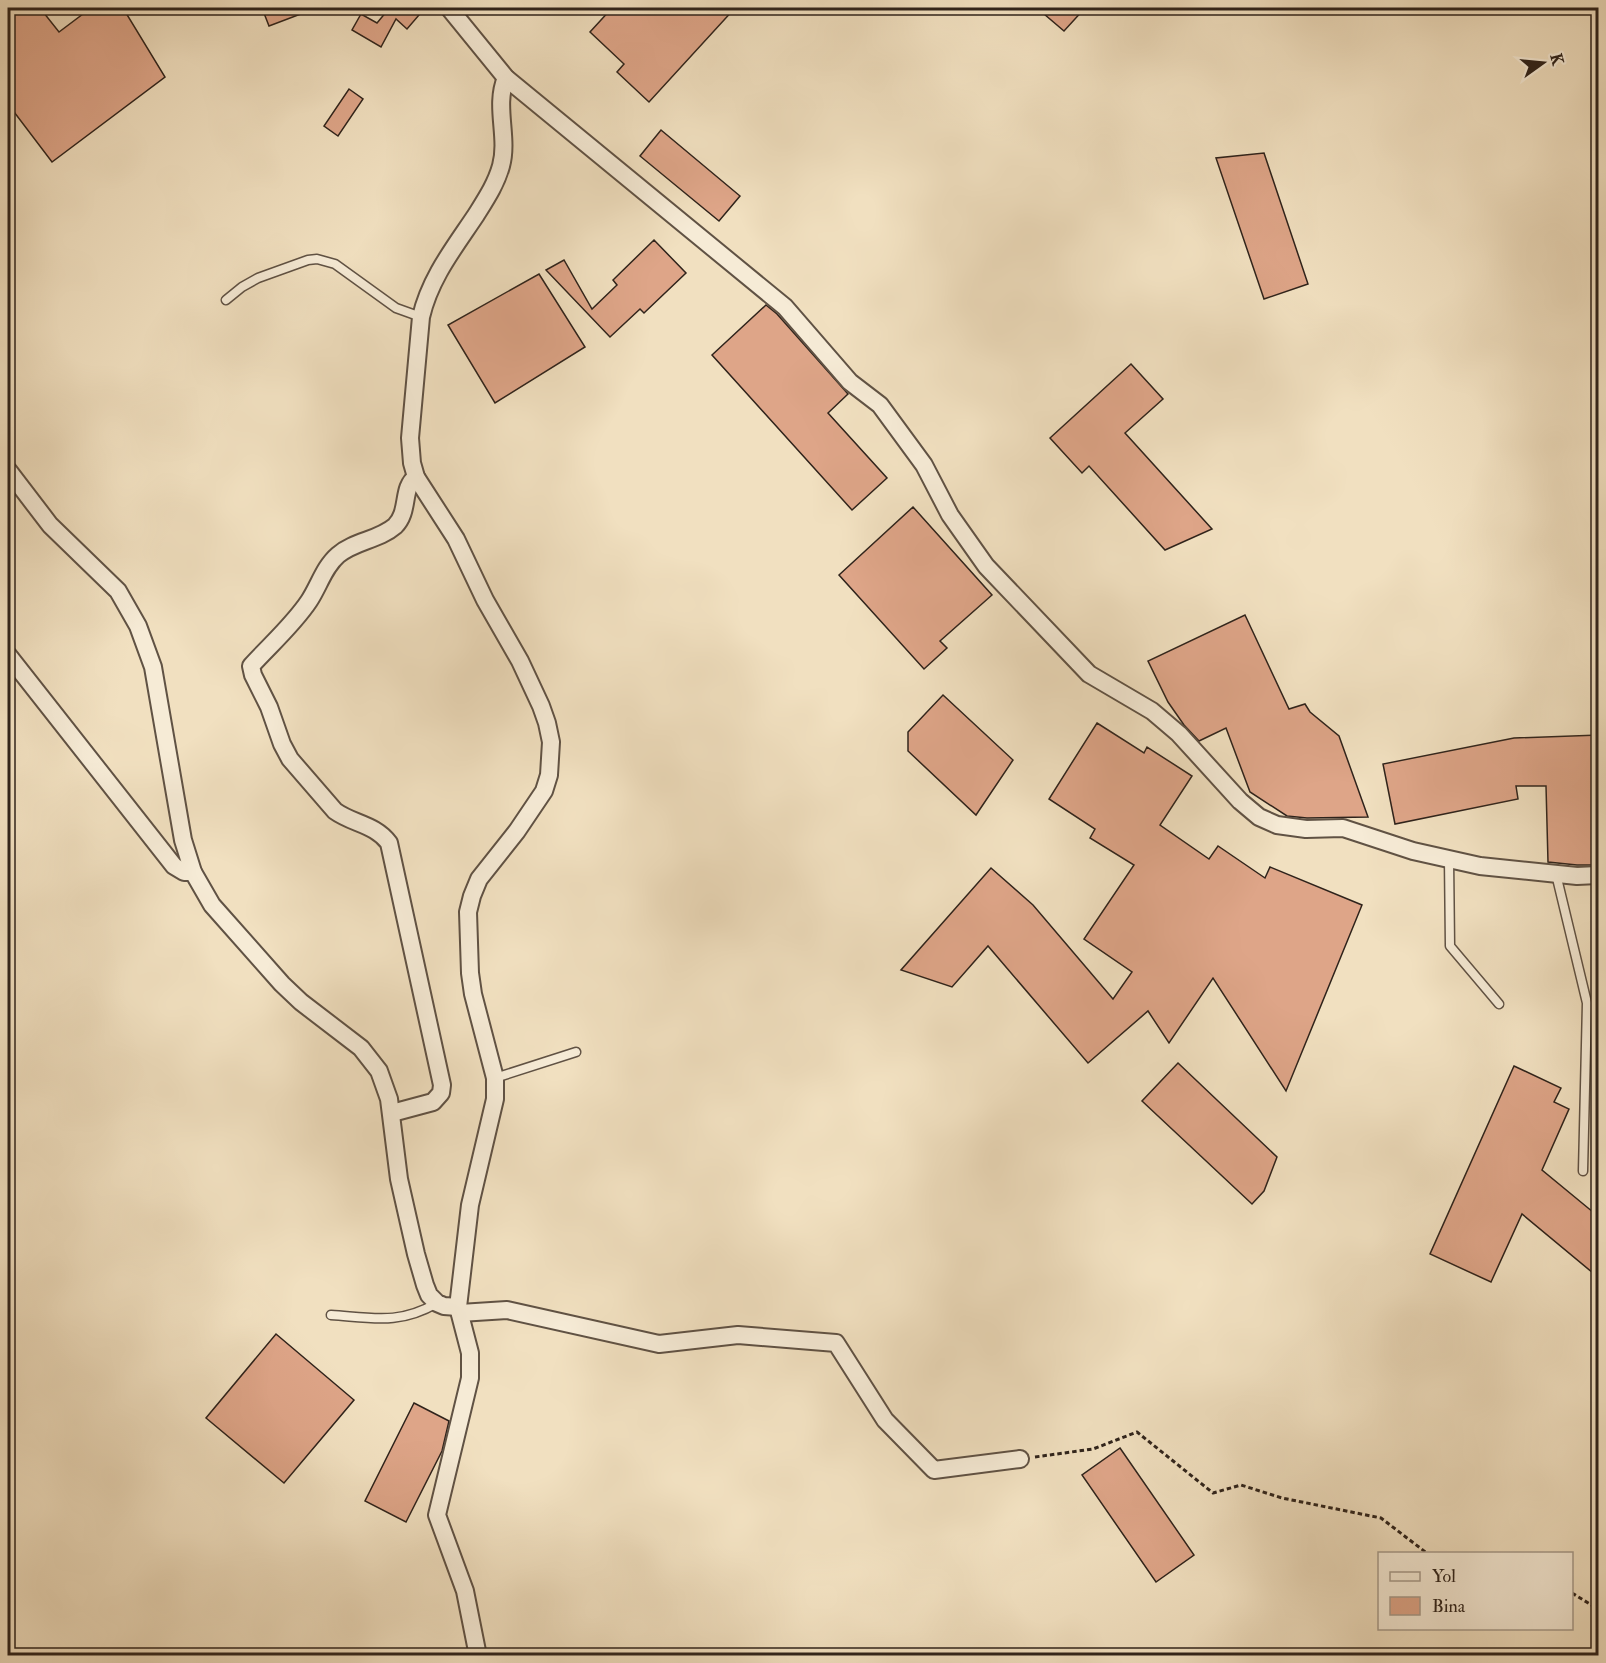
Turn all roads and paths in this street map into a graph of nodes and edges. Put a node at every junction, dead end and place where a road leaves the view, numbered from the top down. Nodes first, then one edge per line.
1 (448, 8) edge
2 (506, 78) junction
3 (226, 300) dead end
4 (421, 317) junction
5 (8, 470) edge
6 (416, 477) junction
7 (8, 655) edge
8 (1449, 859) junction
9 (193, 872) junction
10 (1556, 874) junction
11 (1599, 875) edge
12 (1499, 1004) dead end
13 (576, 1052) dead end
14 (495, 1078) junction
15 (392, 1113) junction
16 (1583, 1172) dead end
17 (437, 1303) junction
18 (459, 1310) junction
19 (331, 1315) dead end
20 (1020, 1459) joint
21 (1425, 1552) edge
22 (1573, 1594) edge
23 (1599, 1609) edge
24 (478, 1656) edge

1 - 2 street
2 - 4 street
2 - 8 street
3 - 4 lane
4 - 6 street
5 - 9 street
6 - 14 street
6 - 15 street
7 - 9 street
8 - 10 street
8 - 12 lane
9 - 15 street
10 - 11 street
10 - 16 lane
13 - 14 lane
14 - 18 street
15 - 17 street
17 - 18 street
17 - 19 lane
18 - 20 street
18 - 24 street
20 - 21 path
22 - 23 path

